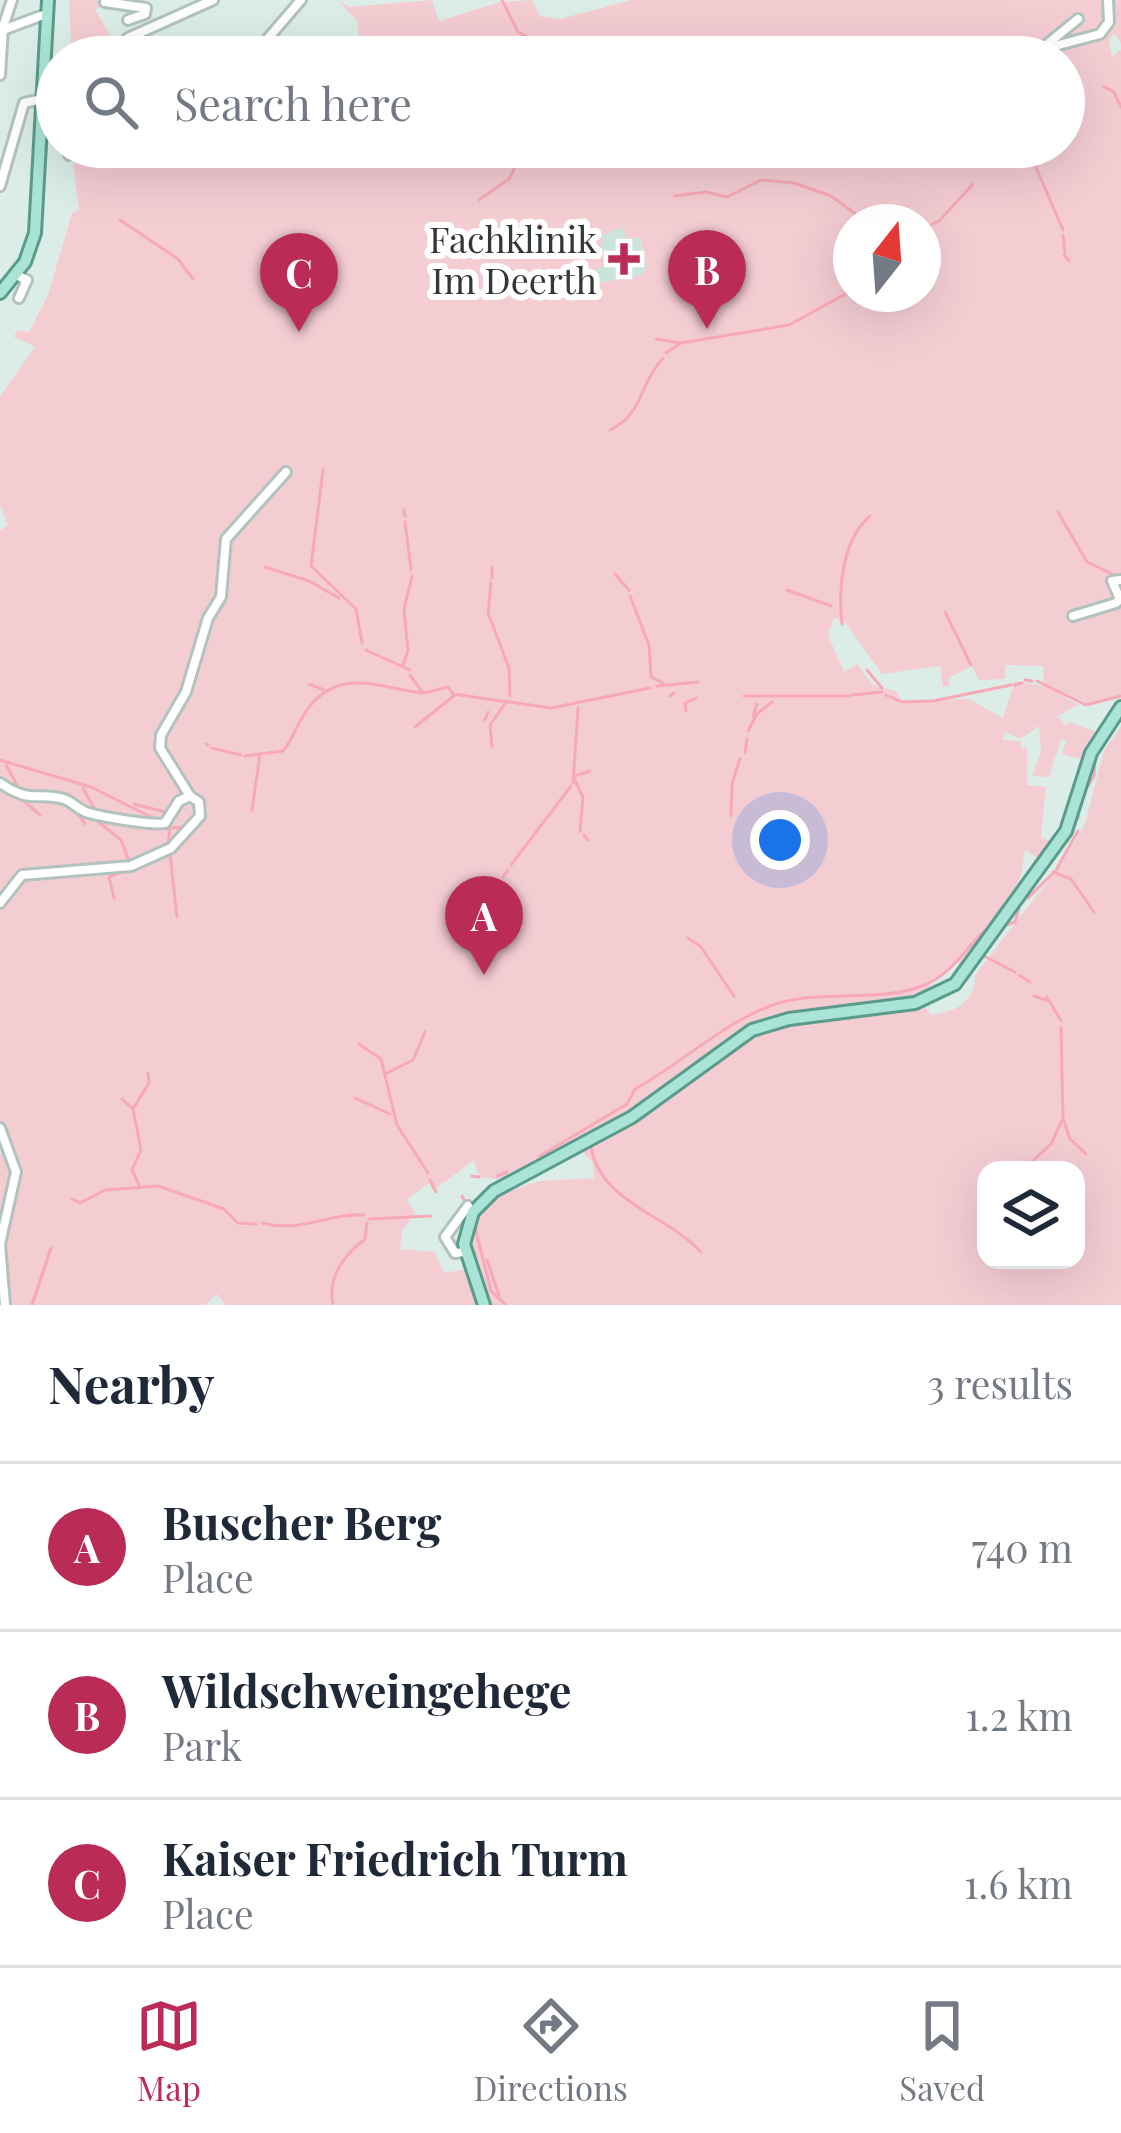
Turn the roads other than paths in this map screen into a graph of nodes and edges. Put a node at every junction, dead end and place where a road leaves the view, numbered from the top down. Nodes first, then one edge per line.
1 (12, 0) edge
2 (213, 0) edge
3 (301, 0) edge
4 (1108, 0) edge
5 (106, 2) edge
6 (147, 4) edge
7 (47, 7) edge
8 (128, 20) dead end
9 (1078, 20) dead end
10 (1, 31) edge
11 (132, 36) edge
12 (270, 36) edge
13 (1058, 36) edge
14 (1085, 38) edge
15 (0, 74) edge
16 (36, 101) edge
17 (43, 168) edge
18 (0, 186) edge
19 (16, 275) junction
20 (0, 293) edge
21 (20, 298) dead end
22 (286, 472) dead end
23 (1121, 580) edge
24 (1073, 616) dead end
25 (1121, 707) edge
26 (0, 783) edge
27 (190, 796) junction
28 (0, 902) edge
29 (0, 1128) edge
30 (7, 1142) junction
31 (0, 1152) edge
32 (468, 1206) dead end
33 (465, 1252) junction
34 (5, 1305) edge
35 (484, 1305) edge

1 - 10 street
2 - 11 street
3 - 12 street
4 - 14 street
5 - 6 street
6 - 8 street
7 - 10 street
9 - 13 street
10 - 15 street
16 - 18 street
17 - 19 main road
19 - 20 main road
19 - 21 street
22 - 27 street
23 - 24 street
25 - 33 main road
26 - 27 street
27 - 28 street
29 - 30 street
30 - 31 street
30 - 34 street
32 - 33 street
33 - 35 main road

